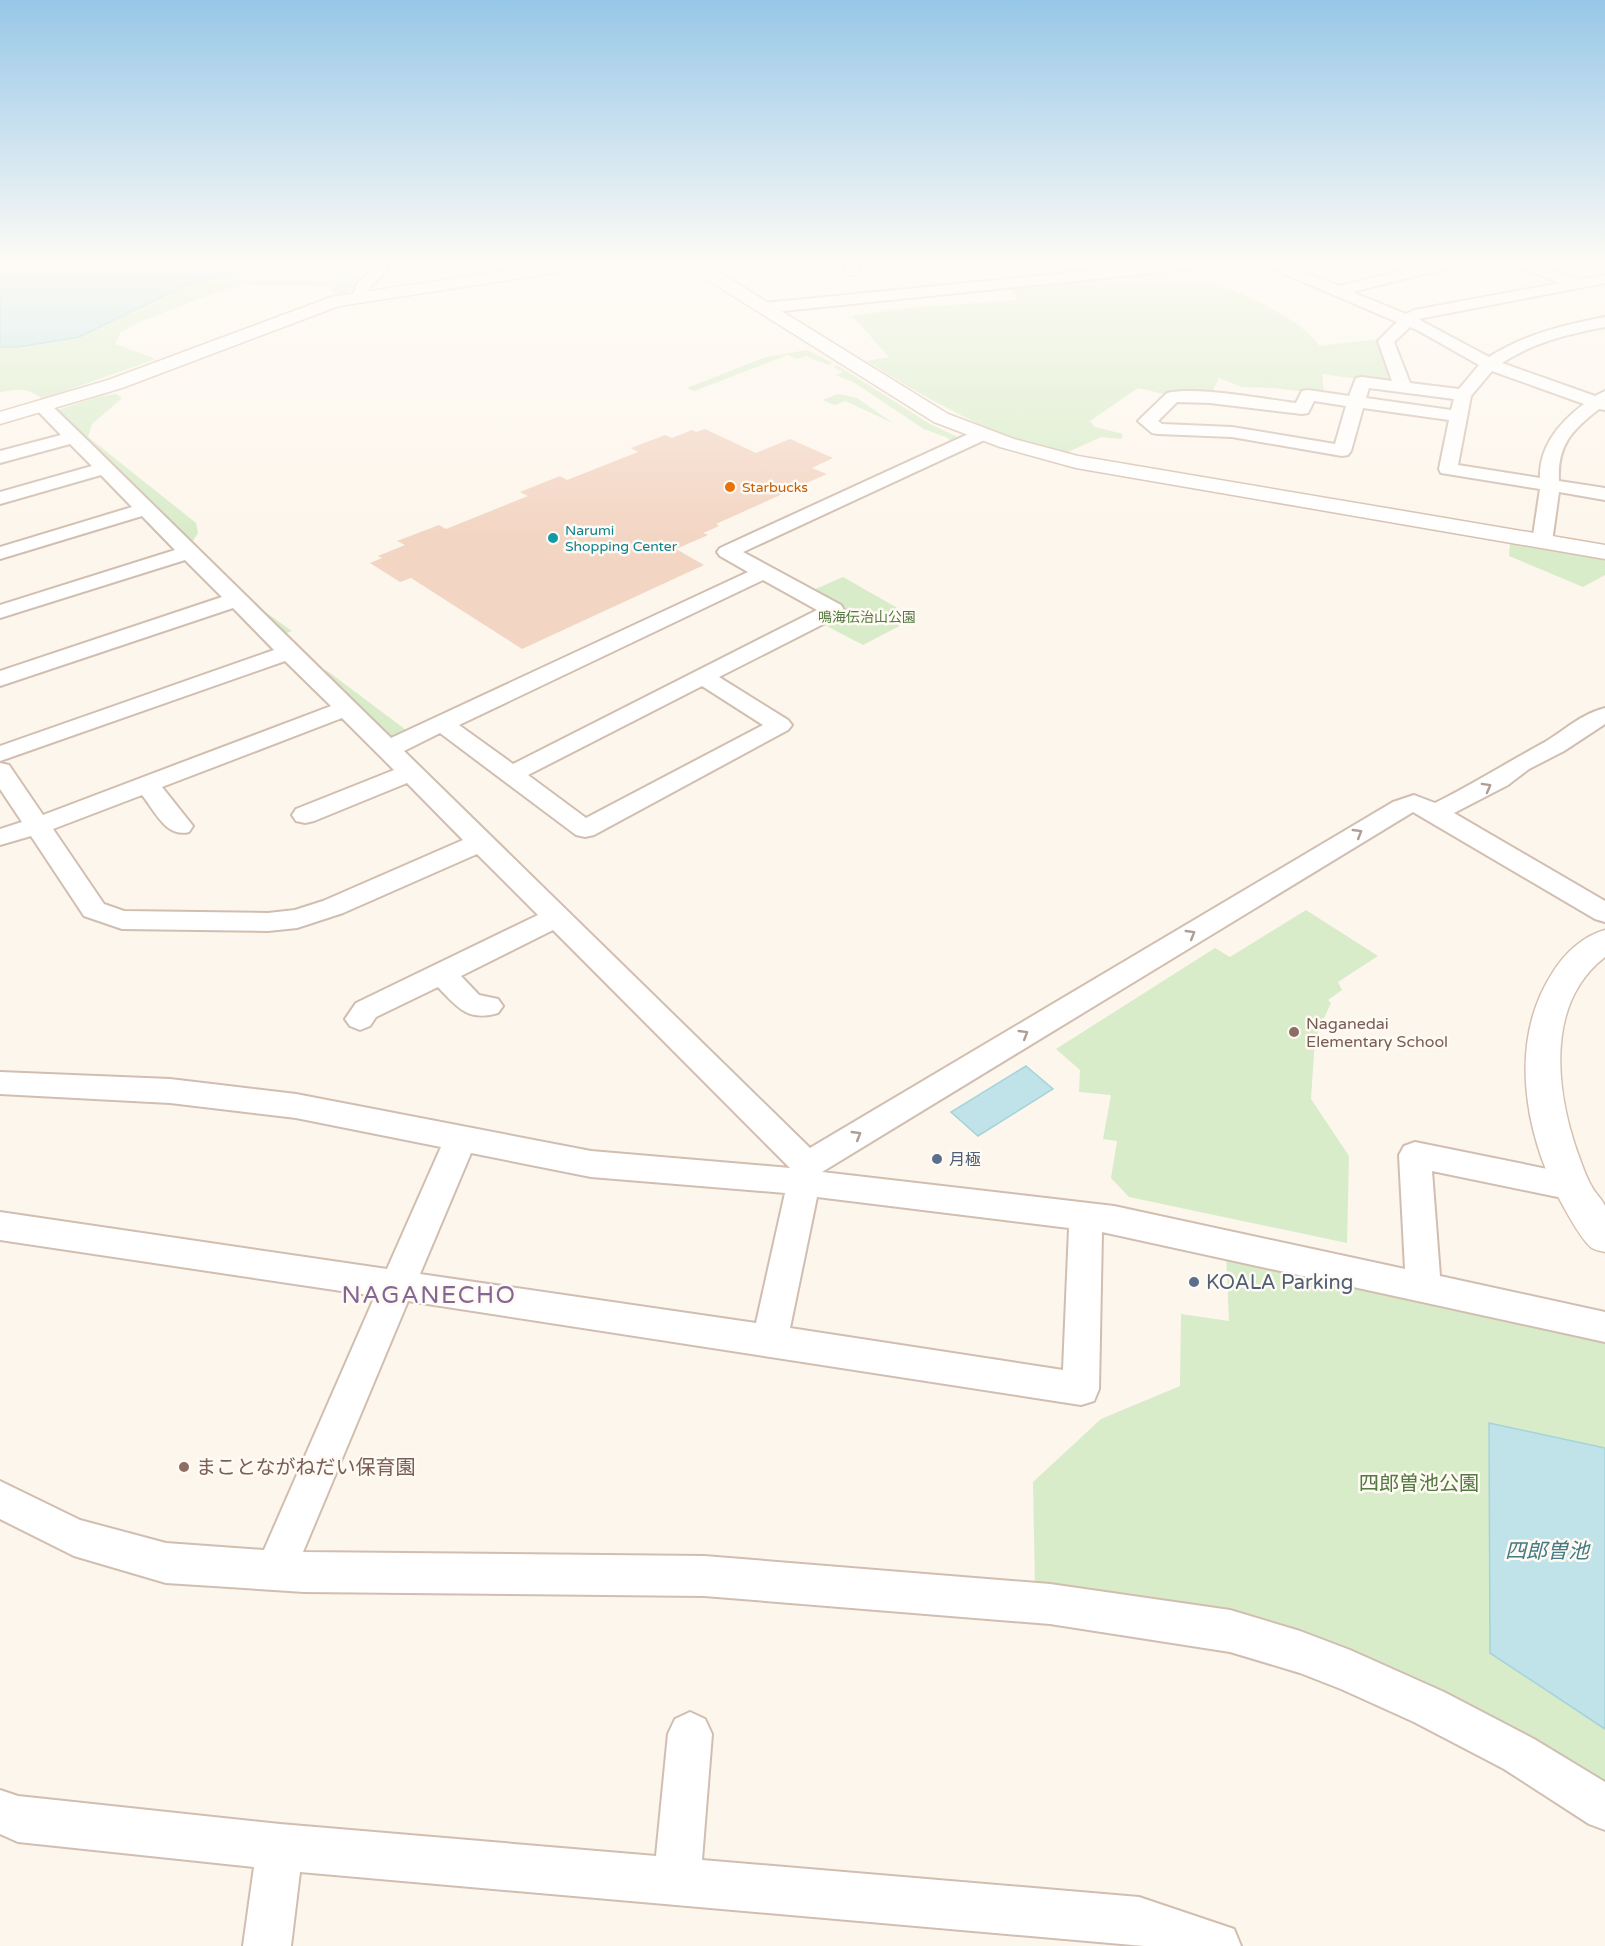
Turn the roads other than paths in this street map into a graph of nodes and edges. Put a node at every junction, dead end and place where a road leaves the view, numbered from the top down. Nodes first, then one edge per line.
1 (194, 354) edge
2 (838, 354) edge
3 (1391, 354) edge
4 (1469, 354) edge
5 (1505, 354) edge
6 (1489, 364) junction
7 (1403, 387) junction
8 (1463, 395) junction
9 (1355, 400) junction
10 (1602, 401) edge
11 (43, 406) junction
12 (1460, 416) junction
13 (0, 418) edge
14 (983, 434) junction
15 (74, 437) junction
16 (0, 457) edge
17 (105, 468) junction
18 (1550, 485) junction
19 (1605, 494) edge
20 (0, 498) edge
21 (146, 509) junction
22 (1542, 542) junction
23 (189, 552) junction
24 (1605, 552) edge
25 (0, 553) edge
26 (764, 572) junction
27 (237, 599) junction
28 (0, 612) edge
29 (289, 651) junction
30 (703, 677) junction
31 (0, 679) edge
32 (347, 708) junction
33 (1605, 715) edge
34 (443, 724) junction
35 (388, 749) junction
36 (0, 754) edge
37 (412, 772) junction
38 (510, 775) junction
39 (2, 778) edge
40 (147, 784) junction
41 (1435, 813) junction
42 (305, 815) dead end
43 (37, 826) junction
44 (180, 826) dead end
45 (0, 837) edge
46 (481, 842) junction
47 (1605, 913) edge
48 (557, 917) junction
49 (1605, 941) edge
50 (443, 974) junction
51 (488, 1006) dead end
52 (360, 1019) dead end
53 (0, 1083) edge
54 (462, 1138) junction
55 (805, 1174) junction
56 (1572, 1187) junction
57 (1086, 1217) junction
58 (0, 1227) edge
59 (1605, 1236) edge
60 (397, 1284) junction
61 (1423, 1287) junction
62 (1605, 1327) edge
63 (770, 1340) junction
64 (0, 1499) edge
65 (275, 1570) junction
66 (690, 1734) dead end
67 (1605, 1808) edge
68 (0, 1812) edge
69 (280, 1848) junction
70 (677, 1881) junction
71 (267, 1946) edge
72 (1217, 1946) edge

1 - 11 street
2 - 14 street
3 - 7 street
4 - 6 street
5 - 6 street
6 - 8 street
6 - 10 street
7 - 8 street
7 - 9 street
8 - 12 street
9 - 9 street
9 - 12 street
10 - 18 street
11 - 13 street
11 - 15 street
12 - 18 street
14 - 22 street
14 - 26 street
15 - 16 street
15 - 17 street
17 - 20 street
17 - 21 street
18 - 19 street
18 - 22 street
21 - 23 street
21 - 25 street
22 - 24 street
23 - 27 street
23 - 28 street
26 - 30 street
26 - 34 street
27 - 29 street
27 - 31 street
29 - 32 street
29 - 36 street
30 - 38 street
30 - 38 street
32 - 35 street
32 - 40 street
41 -> 33 street
34 - 35 street
34 - 38 street
35 - 37 street
37 - 42 street
37 - 46 street
39 - 43 street
40 - 43 street
40 - 44 street
41 - 47 street
55 -> 41 street
43 - 45 street
43 - 46 street
46 - 48 street
48 - 50 street
48 - 55 street
49 - 56 street
50 - 51 street
50 - 52 street
53 - 54 street
54 - 55 street
54 - 60 street
55 - 57 street
55 - 63 street
56 - 59 street
56 - 61 street
57 - 61 street
57 - 63 street
58 - 60 street
60 - 63 street
60 - 65 street
61 - 62 street
64 - 65 street
65 - 67 street
66 - 70 street
68 - 69 street
69 - 70 street
69 - 71 street
70 - 72 street

